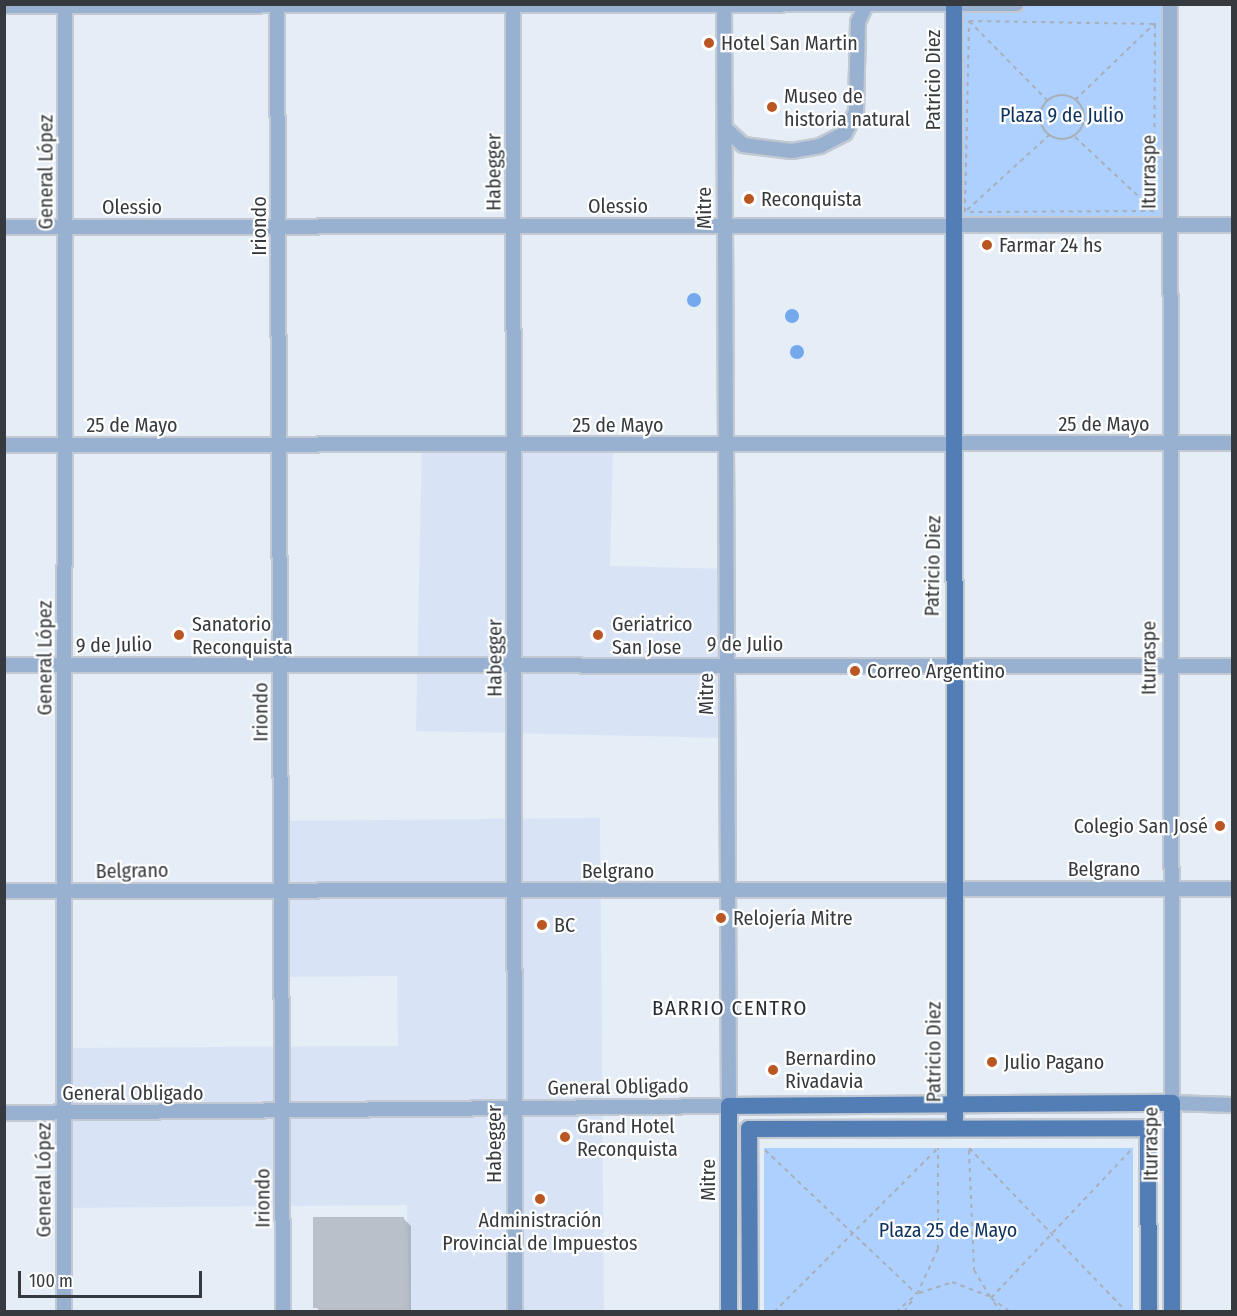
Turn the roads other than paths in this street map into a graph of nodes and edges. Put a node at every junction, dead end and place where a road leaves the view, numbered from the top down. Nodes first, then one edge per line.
1 (1016, 4) edge
2 (1170, 4) edge
3 (65, 5) edge
4 (277, 5) edge
5 (513, 5) edge
6 (724, 5) edge
7 (866, 5) edge
8 (954, 5) edge
9 (4, 6) edge
10 (726, 129) junction
11 (1233, 225) edge
12 (65, 226) junction
13 (278, 226) junction
14 (514, 226) junction
15 (725, 226) junction
16 (954, 226) junction
17 (1170, 226) junction
18 (4, 227) edge
19 (1170, 443) junction
20 (1233, 443) edge
21 (515, 444) junction
22 (727, 444) junction
23 (956, 444) junction
24 (4, 445) edge
25 (66, 445) junction
26 (280, 445) junction
27 (280, 663) junction
28 (727, 663) junction
29 (514, 664) junction
30 (4, 665) edge
31 (64, 665) junction
32 (953, 666) junction
33 (1170, 666) junction
34 (1233, 666) edge
35 (1233, 888) edge
36 (282, 889) junction
37 (956, 889) junction
38 (1172, 889) junction
39 (515, 890) junction
40 (729, 890) junction
41 (4, 891) edge
42 (65, 891) junction
43 (1172, 1103) junction
44 (956, 1105) junction
45 (1233, 1105) edge
46 (729, 1106) junction
47 (513, 1110) junction
48 (4, 1113) edge
49 (64, 1113) junction
50 (282, 1114) junction
51 (955, 1128) junction
52 (64, 1311) edge
53 (284, 1311) edge
54 (515, 1311) edge
55 (729, 1311) edge
56 (750, 1311) edge
57 (1149, 1311) edge
58 (1172, 1311) edge

1 - 8 street
2 - 17 street, Iturraspe
3 - 4 street
3 - 9 street
3 - 12 street, General López
4 - 5 street
4 - 13 street, Iriondo
5 - 6 street
5 - 14 street, Habegger
6 - 7 street
6 - 10 street, Mitre
7 - 8 street
7 - 10 street
8 - 16 main road, Patricio Diez
10 - 15 street, Mitre
11 - 17 street, Olessio
12 - 13 street, Olessio
12 - 18 street, Olessio
12 - 25 street, General López
13 - 14 street, Olessio
13 - 26 street, Iriondo
14 - 15 street, Olessio
14 - 21 street, Habegger
15 - 16 street, Olessio
15 - 22 street, Mitre
16 - 17 street, Olessio
16 - 23 main road, Patricio Diez
17 - 19 street, Iturraspe
19 - 20 street, 25 de Mayo
19 - 23 street, 25 de Mayo
19 - 33 street, Iturraspe
21 - 22 street, 25 de Mayo
21 - 26 street, 25 de Mayo
21 - 29 street, Habegger
22 - 23 street, 25 de Mayo
22 - 28 street, Mitre
23 - 32 main road, Patricio Diez
24 - 25 street, 25 de Mayo
25 - 26 street, 25 de Mayo
25 - 31 street, General López
26 - 27 street, Iriondo
27 - 29 street, 9 de Julio
27 - 31 street, 9 de Julio
27 - 36 street, Iriondo
28 - 29 street, 9 de Julio
28 - 32 street, 9 de Julio
28 - 40 street, Mitre
29 - 39 street, Habegger
30 - 31 street, 9 de Julio
31 - 42 street, General López
32 - 33 street, 9 de Julio
32 - 37 main road, Patricio Diez
33 - 34 street, 9 de Julio
33 - 38 street, Iturraspe
35 - 38 street, Belgrano
36 - 39 street, Belgrano
36 - 42 street, Belgrano
36 - 50 street, Iriondo
37 - 38 street, Belgrano
37 - 40 street, Belgrano
37 - 44 main road, Patricio Diez
38 - 43 street, Iturraspe
39 - 40 street, Belgrano
39 - 47 street, Habegger
40 - 46 street, Mitre
41 - 42 street, Belgrano
42 - 49 street, General López
43 - 44 main road, General Obligado
43 - 45 street, General Obligado
43 - 58 main road, Iturraspe
44 - 46 main road, General Obligado
44 - 51 main road, Patricio Diez
46 - 47 street, General Obligado
46 - 55 main road, Mitre
47 - 50 street, General Obligado
47 - 54 street, Habegger
48 - 49 street, General Obligado
49 - 50 street, General Obligado
49 - 52 street, General López
50 - 53 street, Iriondo
51 - 56 main road
51 - 57 main road, Iturraspe

